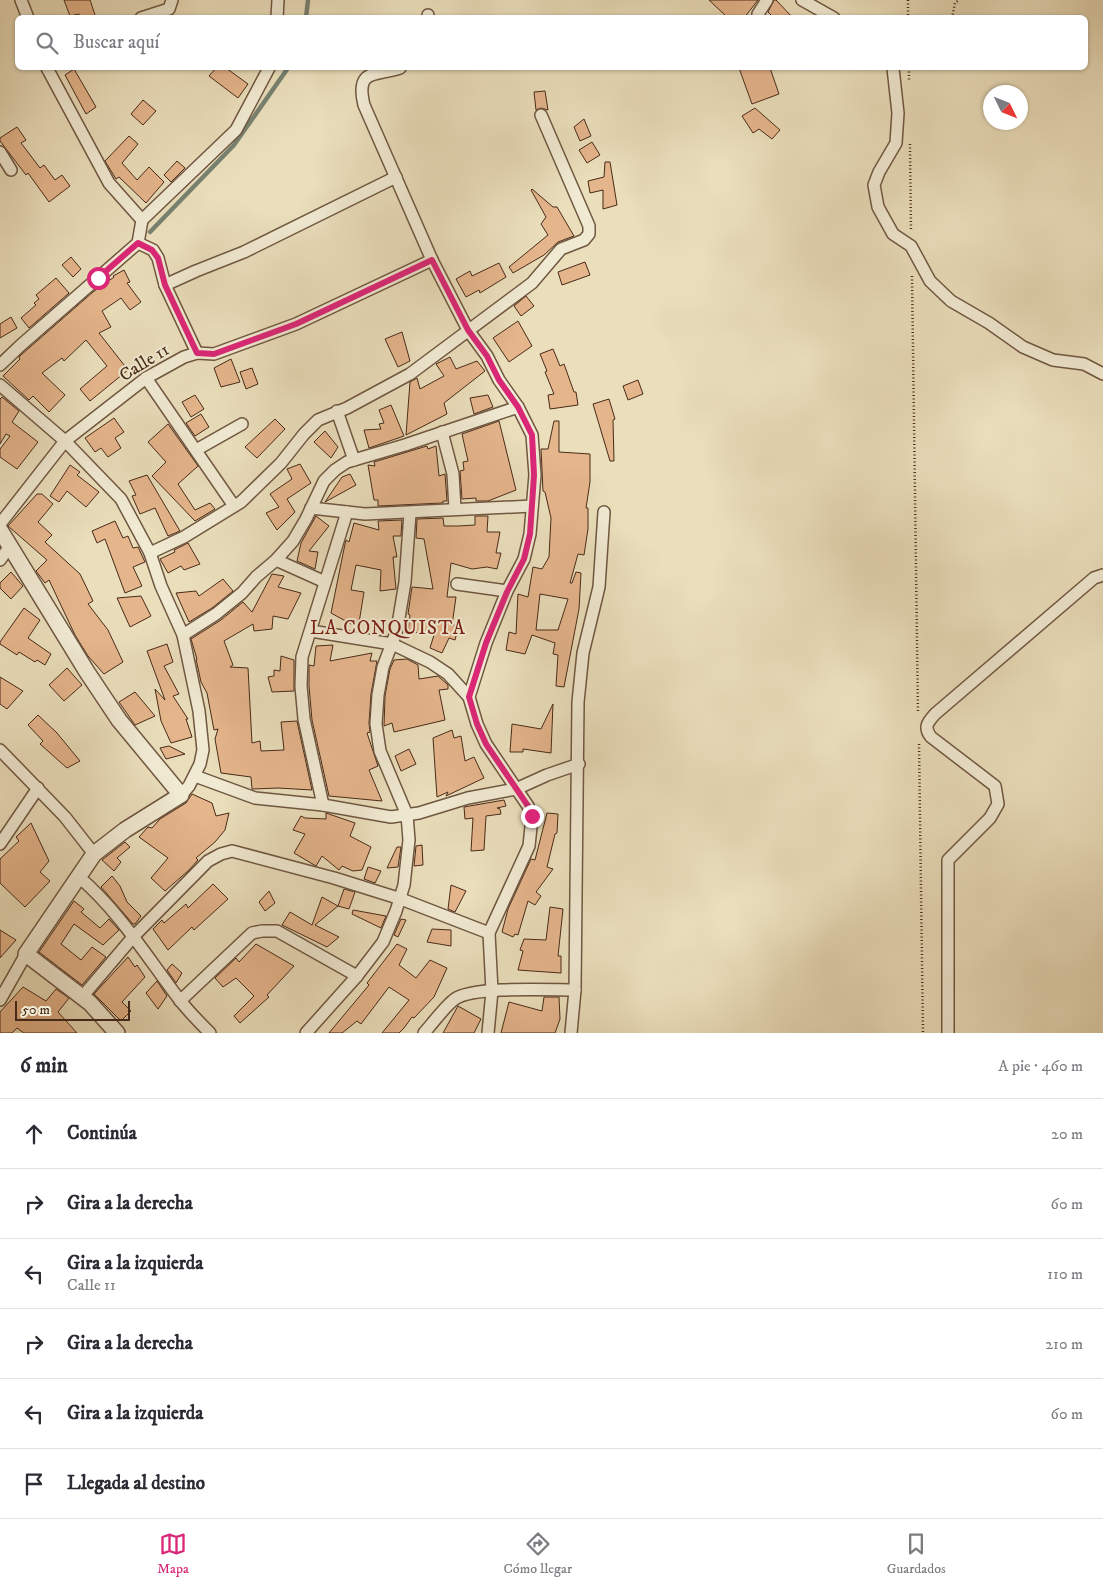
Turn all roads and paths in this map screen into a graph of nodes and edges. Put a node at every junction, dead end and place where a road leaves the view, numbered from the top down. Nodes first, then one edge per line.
1 (21, 0) edge
2 (172, 0) edge
3 (278, 0) edge
4 (766, 0) edge
5 (802, 0) edge
6 (908, 0) edge
7 (959, 0) edge
8 (27, 15) edge
9 (150, 15) edge
10 (277, 15) edge
11 (758, 15) edge
12 (829, 15) edge
13 (908, 15) edge
14 (953, 15) edge
15 (48, 70) edge
16 (267, 70) edge
17 (389, 70) edge
18 (893, 70) edge
19 (909, 70) edge
20 (909, 88) dead end
21 (541, 115) dead end
22 (910, 137) dead end
23 (0, 152) edge
24 (11, 170) dead end
25 (396, 177) junction
26 (142, 220) junction
27 (138, 243) junction
28 (911, 246) junction
29 (432, 260) junction
30 (912, 276) dead end
31 (165, 285) junction
32 (468, 330) junction
33 (197, 353) junction
34 (0, 365) edge
35 (1103, 374) edge
36 (146, 378) junction
37 (0, 385) edge
38 (518, 407) junction
39 (336, 411) junction
40 (242, 424) dead end
41 (442, 432) junction
42 (65, 441) junction
43 (196, 450) junction
44 (354, 460) junction
45 (234, 506) junction
46 (532, 506) junction
47 (311, 508) junction
48 (455, 509) junction
49 (347, 512) junction
50 (604, 512) dead end
51 (410, 513) junction
52 (0, 524) edge
53 (0, 530) edge
54 (10, 546) junction
55 (150, 553) junction
56 (0, 560) edge
57 (276, 560) junction
58 (1103, 575) edge
59 (325, 582) junction
60 (457, 584) dead end
61 (507, 592) junction
62 (310, 631) junction
63 (183, 635) junction
64 (392, 644) junction
65 (469, 697) junction
66 (918, 714) dead end
67 (919, 744) dead end
68 (0, 750) edge
69 (578, 764) junction
70 (195, 776) junction
71 (38, 788) junction
72 (516, 789) junction
73 (181, 795) junction
74 (323, 805) junction
75 (407, 815) junction
76 (0, 844) edge
77 (94, 854) junction
78 (79, 877) junction
79 (401, 899) junction
80 (489, 933) junction
81 (133, 937) junction
82 (26, 954) junction
83 (357, 976) junction
84 (575, 990) junction
85 (492, 991) junction
86 (82, 997) junction
87 (0, 1000) edge
88 (180, 1001) junction
89 (117, 1033) edge
90 (210, 1033) edge
91 (306, 1033) edge
92 (424, 1033) edge
93 (488, 1033) edge
94 (571, 1033) edge
95 (923, 1033) edge
96 (948, 1033) edge

1 - 8 street
2 - 9 street
3 - 10 street
4 - 11 street
5 - 12 street
6 - 13 path
7 - 14 path
15 - 26 street
16 - 26 street
17 - 25 street
18 - 28 street
19 - 20 path
21 - 32 street
22 - 28 path
23 - 24 street
25 - 29 street
25 - 31 street
26 - 27 street
27 - 31 street
27 - 34 street
28 - 35 street
29 - 32 street
29 - 33 street, Calle 11
30 - 66 path
31 - 33 street
32 - 38 street
32 - 39 street
33 - 36 street, Calle 11
36 - 42 street, Calle 11
36 - 43 street
37 - 42 street
38 - 41 street
38 - 46 street
39 - 44 street
39 - 45 street
40 - 43 street
41 - 44 street
41 - 48 street
42 - 52 street, Calle 11
42 - 55 street
43 - 45 street
44 - 47 street
45 - 55 street
46 - 48 street
46 - 61 street
47 - 49 street
47 - 57 street
48 - 51 street
49 - 51 street
49 - 59 street
50 - 69 street
51 - 64 street
53 - 54 street
54 - 56 street
54 - 73 street
55 - 63 street
57 - 59 street
57 - 63 street
58 - 96 street
59 - 62 street
60 - 61 street
61 - 65 street
62 - 64 street
62 - 74 street
63 - 70 street
64 - 65 street
64 - 75 street
65 - 72 street
67 - 95 path
68 - 71 street
69 - 72 street
69 - 84 street
70 - 73 street
70 - 74 street
71 - 76 street
71 - 77 street
72 - 75 street
72 - 80 street
73 - 77 street
74 - 75 street
75 - 79 street
77 - 78 street
78 - 81 street
78 - 82 street
79 - 80 street
79 - 81 street
79 - 83 street
80 - 85 street
81 - 86 street
81 - 88 street
82 - 86 street
82 - 87 street
83 - 88 street
83 - 91 street
84 - 85 street
84 - 94 street
85 - 92 street
85 - 93 street
86 - 89 street
88 - 90 street

